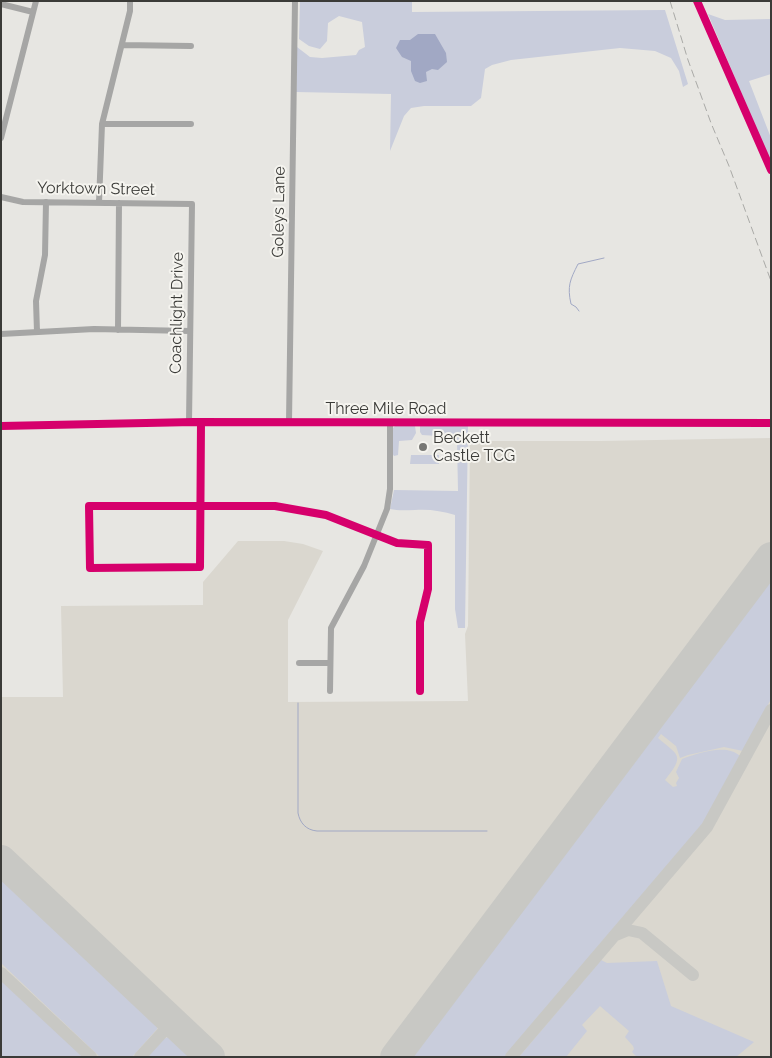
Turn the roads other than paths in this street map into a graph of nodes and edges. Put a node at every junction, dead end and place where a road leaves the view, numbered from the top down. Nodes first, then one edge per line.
1 (36, 1) edge
2 (130, 1) edge
3 (295, 1) edge
4 (1, 4) edge
5 (33, 12) junction
6 (122, 45) junction
7 (191, 46) dead end
8 (3, 123) edge
9 (102, 124) junction
10 (190, 124) dead end
11 (1, 138) edge
12 (1, 198) edge
13 (46, 202) junction
14 (100, 203) junction
15 (120, 203) junction
16 (192, 204) joint
17 (118, 330) junction
18 (190, 330) junction
19 (37, 332) junction
20 (1, 334) edge
21 (189, 422) junction
22 (200, 422) junction
23 (289, 422) junction
24 (390, 422) junction
25 (771, 423) edge
26 (1, 426) edge
27 (200, 504) junction
28 (377, 536) junction
29 (299, 663) dead end
30 (330, 663) junction
31 (330, 691) dead end
32 (420, 691) dead end

1 - 5 street
2 - 6 street
3 - 23 street, Goleys Lane
4 - 5 street
5 - 8 street
6 - 7 street
6 - 9 street
8 - 11 street
9 - 10 street
9 - 14 street
12 - 13 street, Yorktown Street
13 - 14 street, Yorktown Street
13 - 19 street
14 - 15 street, Yorktown Street
15 - 16 street, Yorktown Street
15 - 17 street
16 - 18 street, Coachlight Drive
17 - 18 street
17 - 19 street
18 - 21 street, Coachlight Drive
19 - 20 street
21 - 22 street, Three Mile Road
21 - 26 street, Three Mile Road
22 - 23 street, Three Mile Road
22 - 27 street
23 - 24 street, Three Mile Road
24 - 25 street, Three Mile Road
24 - 28 street
27 - 27 street
27 - 28 street
28 - 30 street
28 - 32 street
29 - 30 street
30 - 31 street

